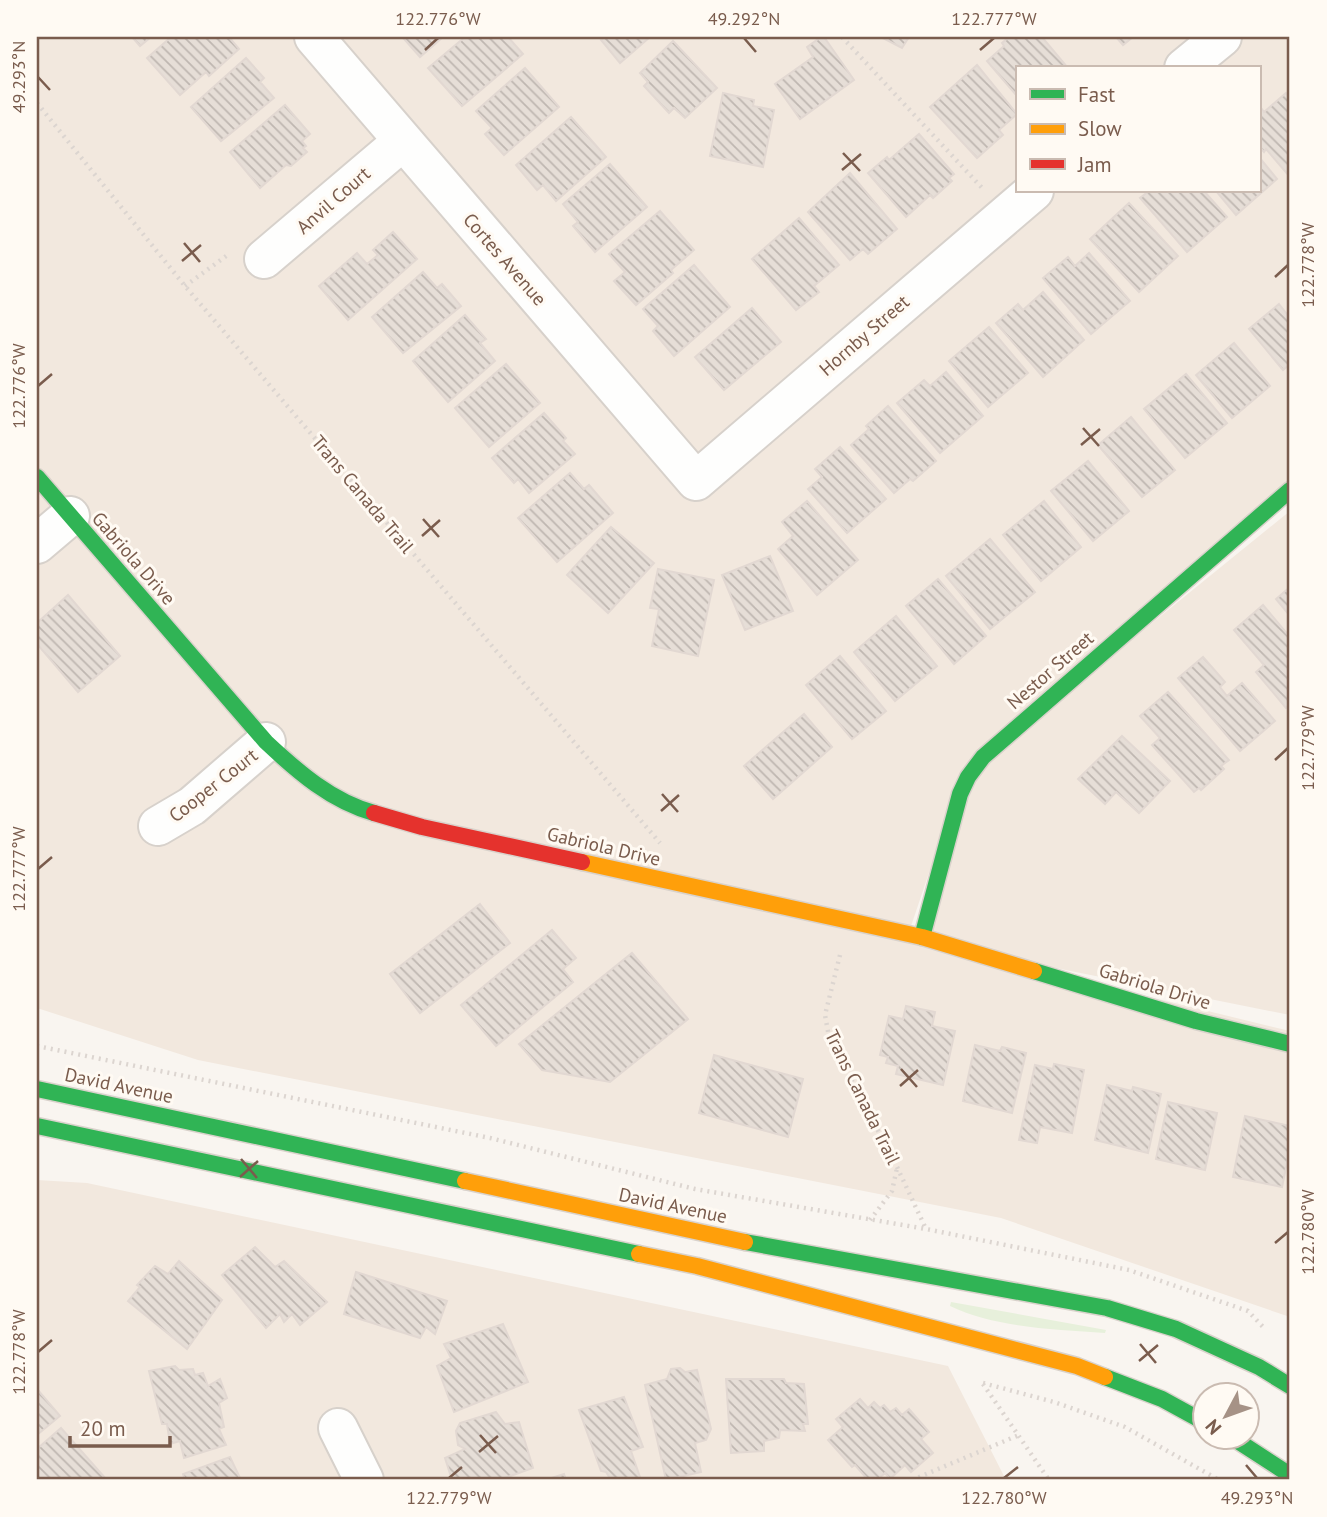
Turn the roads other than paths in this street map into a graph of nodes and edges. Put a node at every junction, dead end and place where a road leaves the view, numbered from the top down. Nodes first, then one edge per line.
1 (314, 37) edge
2 (1222, 37) edge
3 (1186, 66) edge
4 (403, 141) junction
5 (1020, 202) edge
6 (264, 259) road end
7 (37, 477) edge
8 (696, 481) joint
9 (1290, 490) edge
10 (70, 516) junction
11 (37, 544) edge
12 (266, 742) junction
13 (158, 826) dead end
14 (922, 937) junction
15 (1290, 1044) edge
16 (37, 1089) edge
17 (37, 1126) edge
18 (1290, 1386) edge
19 (1190, 1414) edge
20 (338, 1427) dead end
21 (1251, 1450) edge
22 (1290, 1475) edge
23 (364, 1480) edge

1 - 4 street, Cortes Avenue
2 - 3 street
4 - 6 street, Anvil Court
4 - 8 street, Cortes Avenue
5 - 8 street, Hornby Street
7 - 10 main road, Gabriola Drive
9 - 14 main road, Nestor Street
10 - 11 street
10 - 12 main road, Gabriola Drive
12 - 13 street, Cooper Court
12 - 14 main road, Gabriola Drive
14 - 15 main road, Gabriola Drive
16 - 18 main road, David Avenue
17 - 19 main road
20 - 23 street
21 - 22 main road

